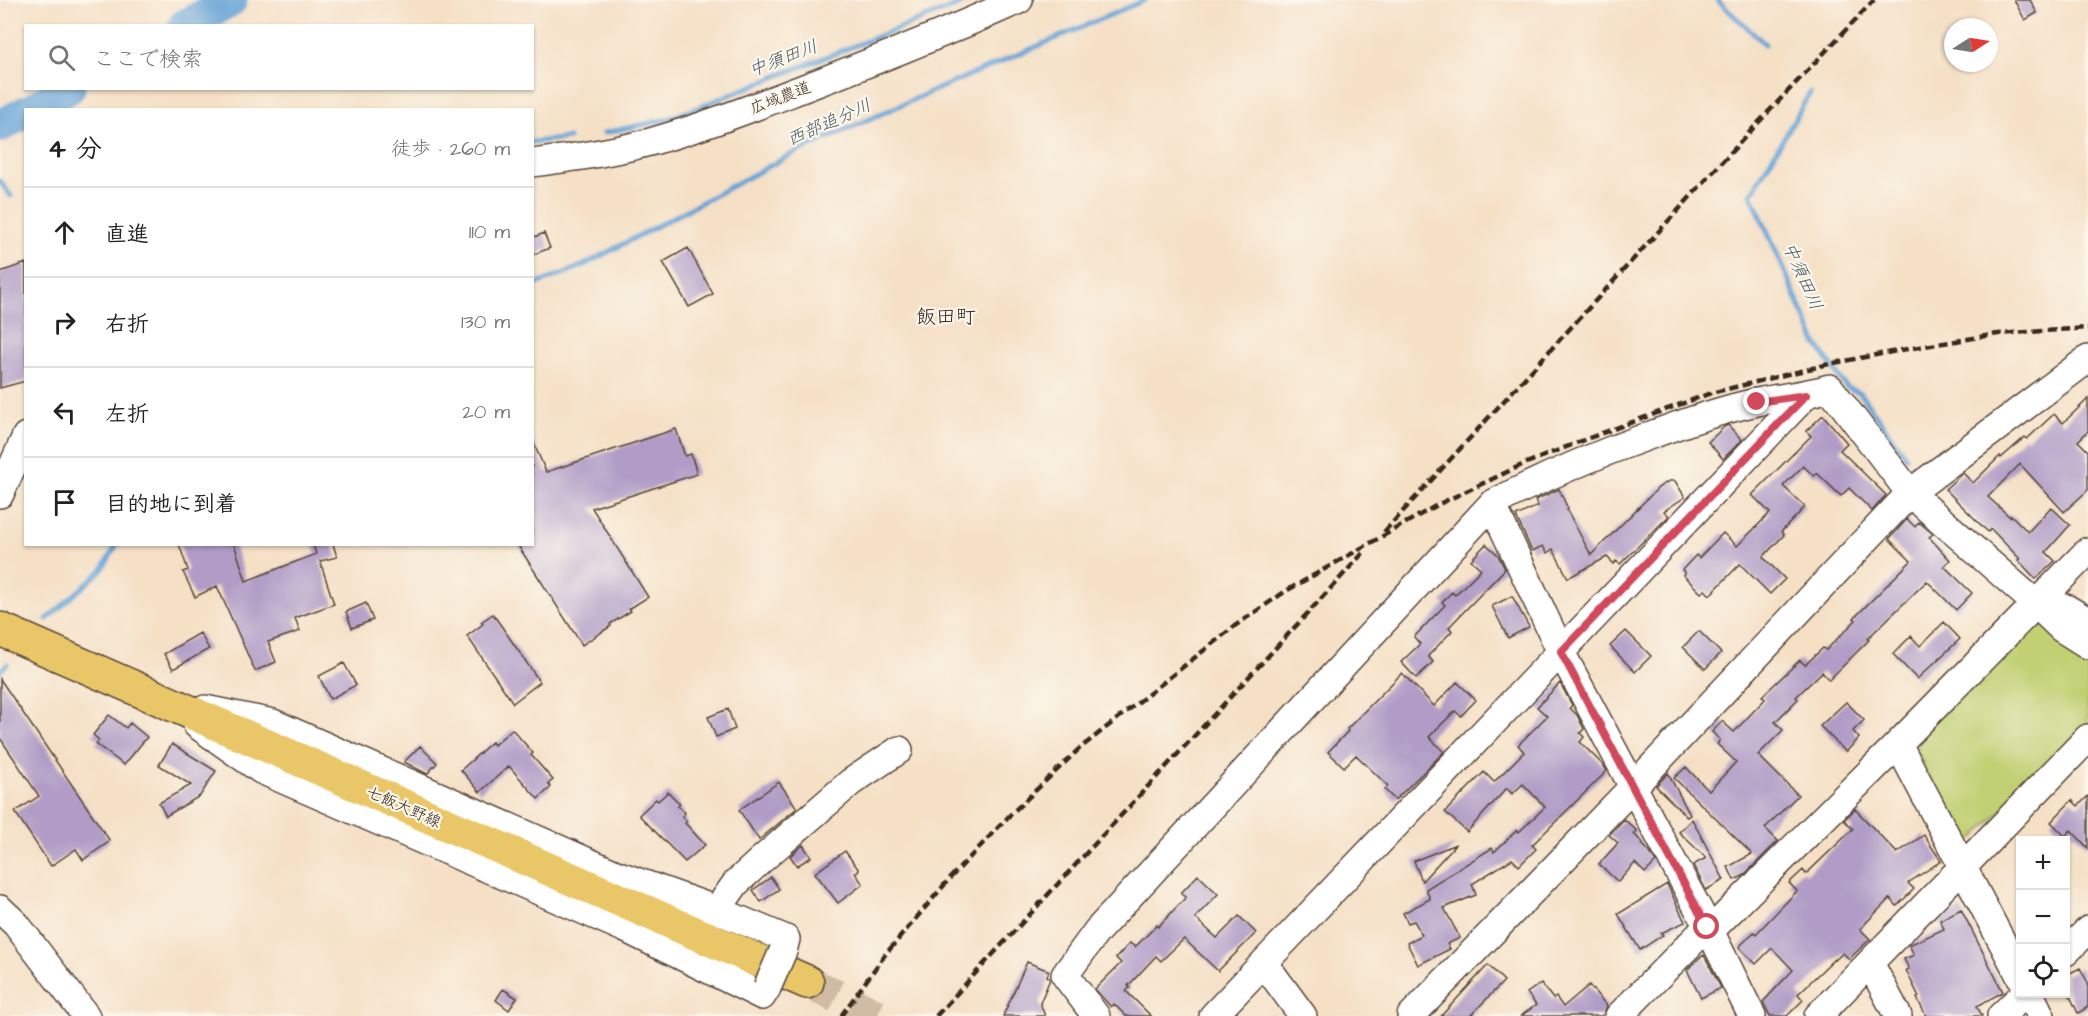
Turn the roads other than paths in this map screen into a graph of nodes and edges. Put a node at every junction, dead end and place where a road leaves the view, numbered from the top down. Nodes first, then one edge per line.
1 (1019, 0) edge
2 (534, 163) edge
3 (2088, 359) edge
4 (1806, 395) junction
5 (24, 440) edge
6 (1910, 493) junction
7 (0, 494) edge
8 (1492, 504) junction
9 (2088, 550) edge
10 (2035, 603) junction
11 (2088, 621) edge
12 (0, 629) edge
13 (2088, 645) edge
14 (1561, 652) junction
15 (158, 698) junction
16 (2088, 738) edge
17 (1898, 744) junction
18 (899, 750) dead end
19 (1633, 787) junction
20 (1962, 866) junction
21 (0, 909) edge
22 (717, 910) junction
23 (1708, 929) junction
24 (2088, 930) edge
25 (2070, 948) edge
26 (1264, 963) junction
27 (1870, 963) junction
28 (2016, 968) edge
29 (807, 982) tunnel mouth
30 (2019, 998) edge
31 (2032, 998) edge
32 (86, 1016) edge
33 (1096, 1016) edge
34 (1213, 1016) edge
35 (1304, 1016) edge
36 (1411, 1016) edge
37 (1619, 1016) edge
38 (1752, 1016) edge
39 (1818, 1016) edge
40 (1898, 1016) edge
41 (2001, 1016) edge
42 (2041, 1016) edge

1 - 2 street, 広域農道
3 - 6 street
4 - 6 street
4 - 8 street
4 - 14 street
5 - 7 street
6 - 10 street
6 - 19 street
8 - 14 street
8 - 33 street
9 - 10 street
10 - 11 street
10 - 13 street
10 - 17 street
12 - 15 main road, 七飯大野線
14 - 19 street
14 - 26 street
15 - 22 street
15 - 22 street, bridge
15 - 29 main road, 七飯大野線
16 - 20 street
17 - 20 street
17 - 23 street
18 - 22 street
19 - 23 street
19 - 36 street
20 - 27 street
20 - 28 street
21 - 32 street
23 - 37 street
23 - 38 street
24 - 25 street
26 - 34 street
26 - 35 street
27 - 39 street
27 - 40 street
30 - 41 street
31 - 42 street

